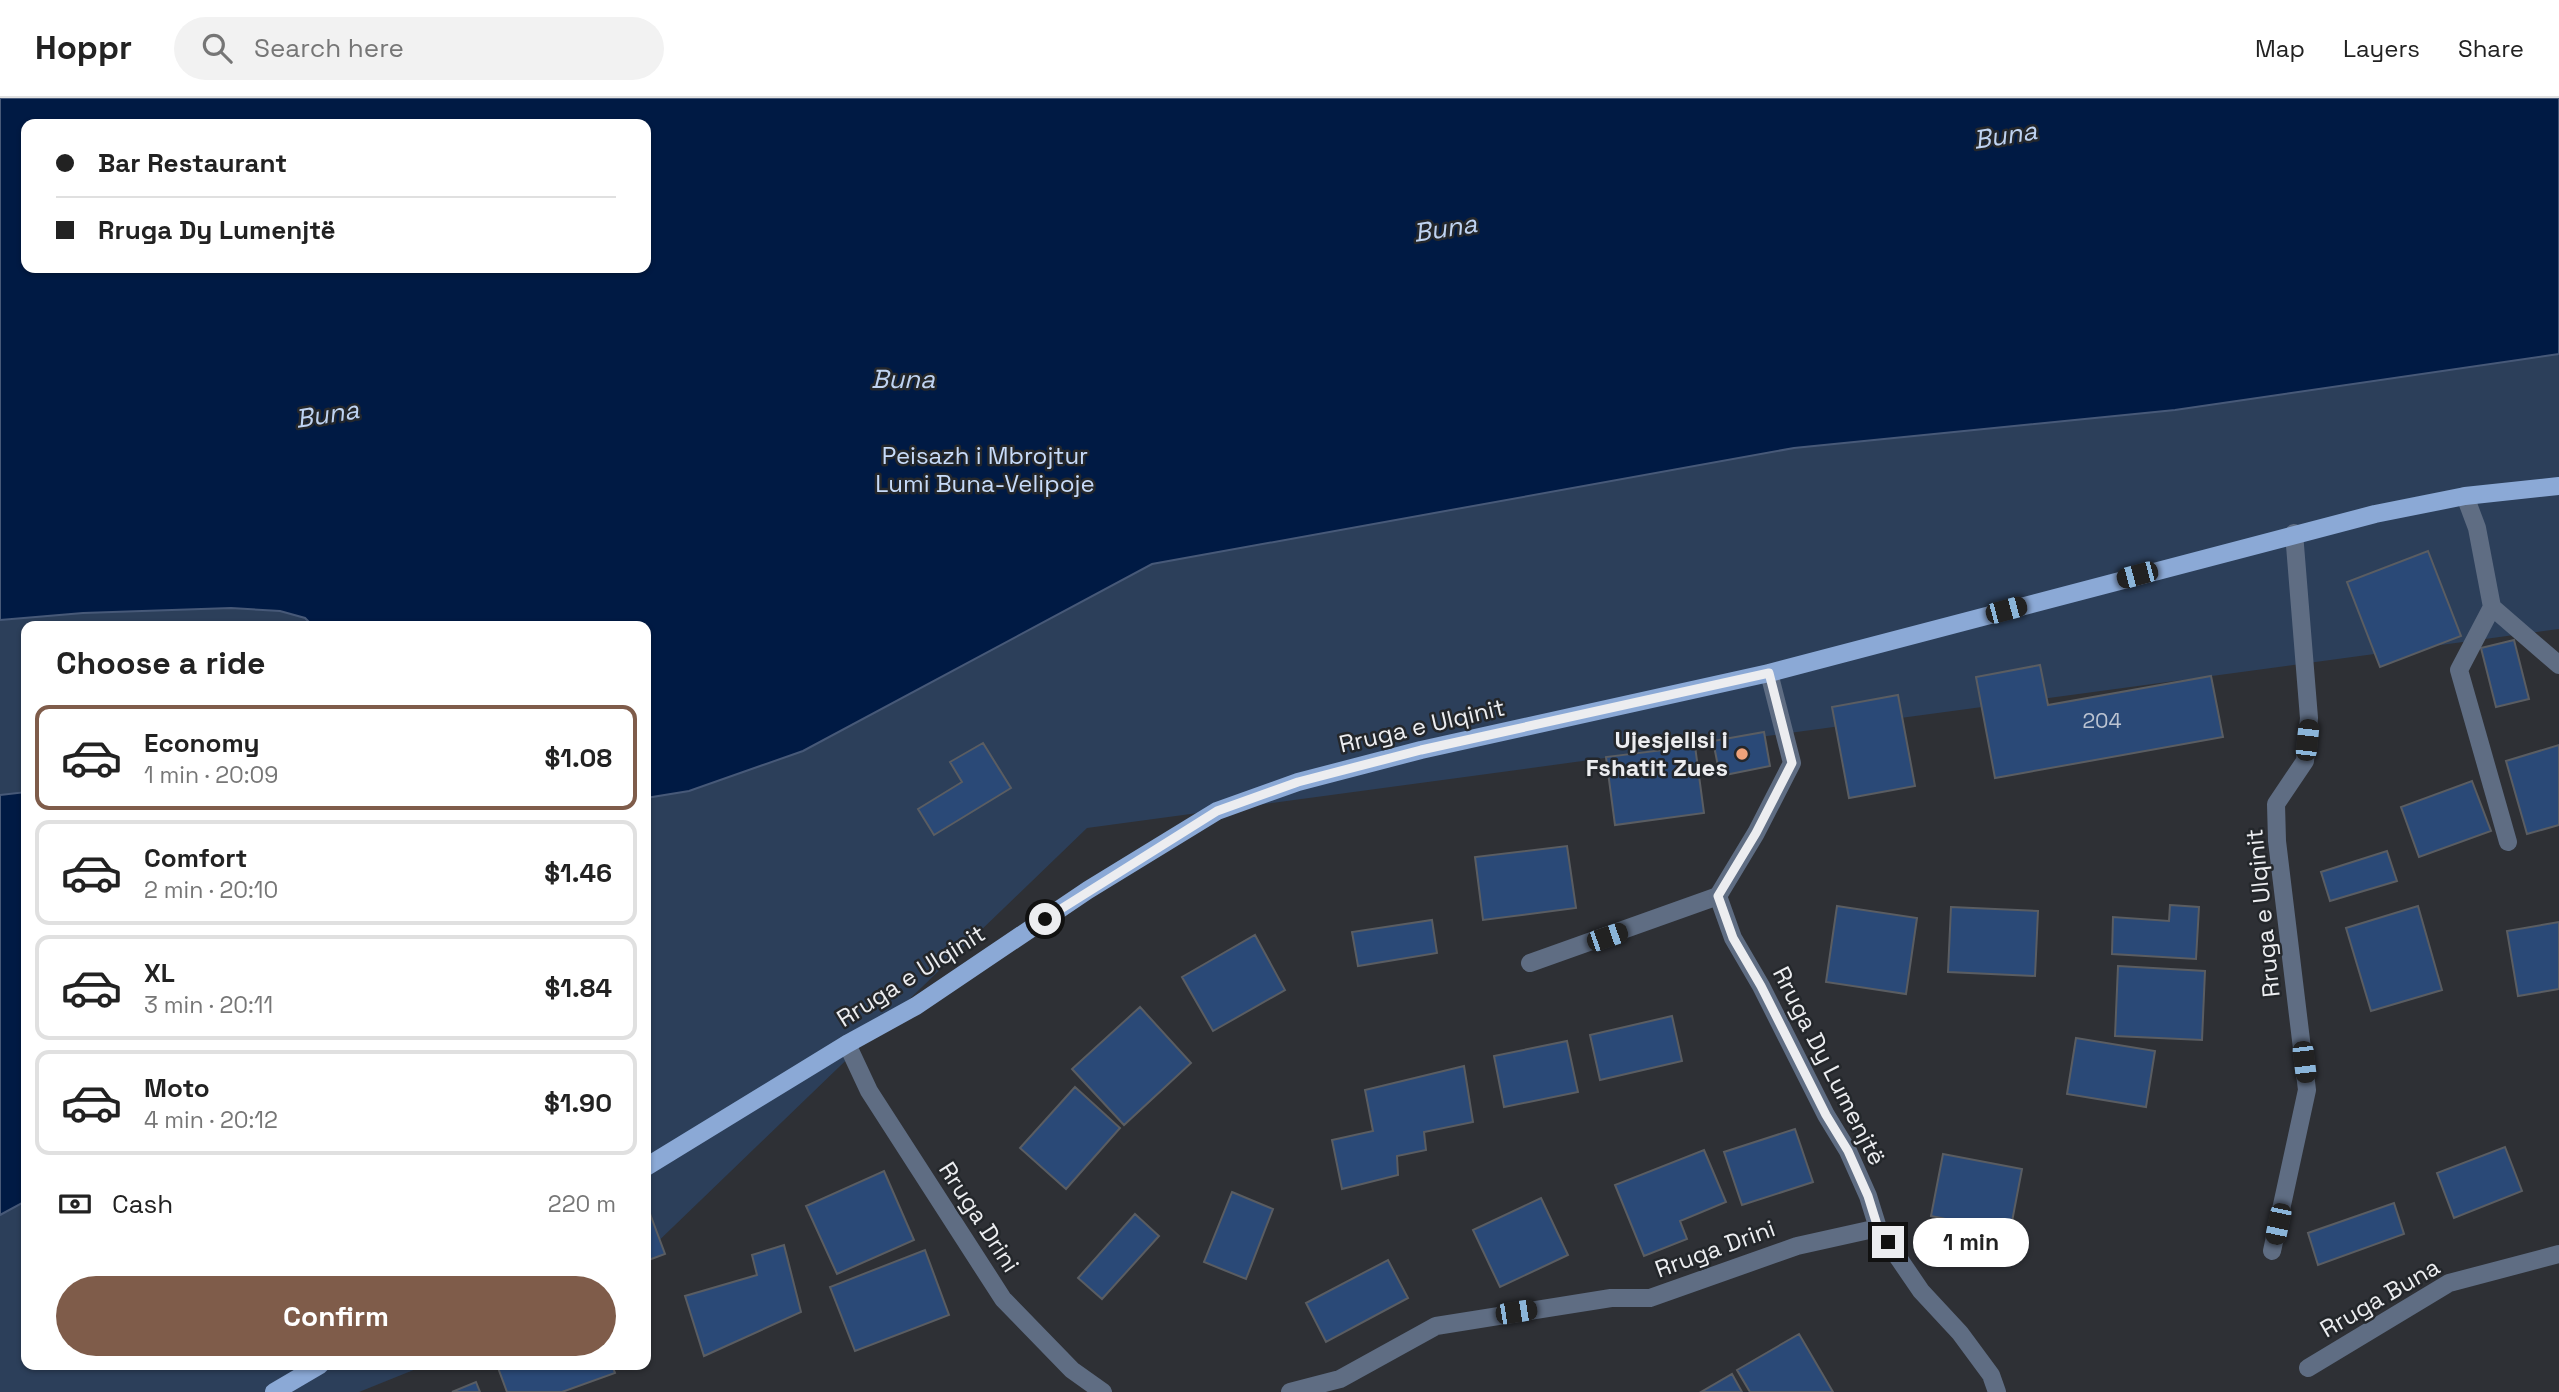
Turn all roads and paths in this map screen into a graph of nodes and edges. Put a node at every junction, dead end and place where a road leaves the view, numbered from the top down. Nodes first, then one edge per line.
1 (2559, 486) edge
2 (2465, 495) junction
3 (2294, 533) junction
4 (2492, 607) junction
5 (2559, 665) edge
6 (1769, 673) junction
7 (2508, 842) dead end
8 (1718, 896) junction
9 (1530, 963) dead end
10 (847, 1044) junction
11 (651, 1164) edge
12 (1878, 1228) junction
13 (2272, 1251) dead end
14 (2559, 1254) edge
15 (2308, 1368) dead end
16 (311, 1370) edge
17 (274, 1392) edge
18 (1103, 1392) edge
19 (1290, 1392) edge
20 (1997, 1392) edge

1 - 2 main road, Rruga e Ulqinit
2 - 3 main road, Rruga e Ulqinit
2 - 4 street
3 - 6 main road, Rruga e Ulqinit
3 - 13 street, Rruga e Ulqinit
4 - 5 street
4 - 7 street
6 - 8 street
6 - 10 main road, Rruga e Ulqinit
8 - 9 street
8 - 12 street, Rruga Dy Lumenjtë
10 - 11 main road, Rruga e Ulqinit
10 - 18 street, Rruga Drini
12 - 19 street, Rruga Drini
12 - 20 street, Rruga Dy Lumenjtë
14 - 15 street, Rruga Buna
16 - 17 main road

